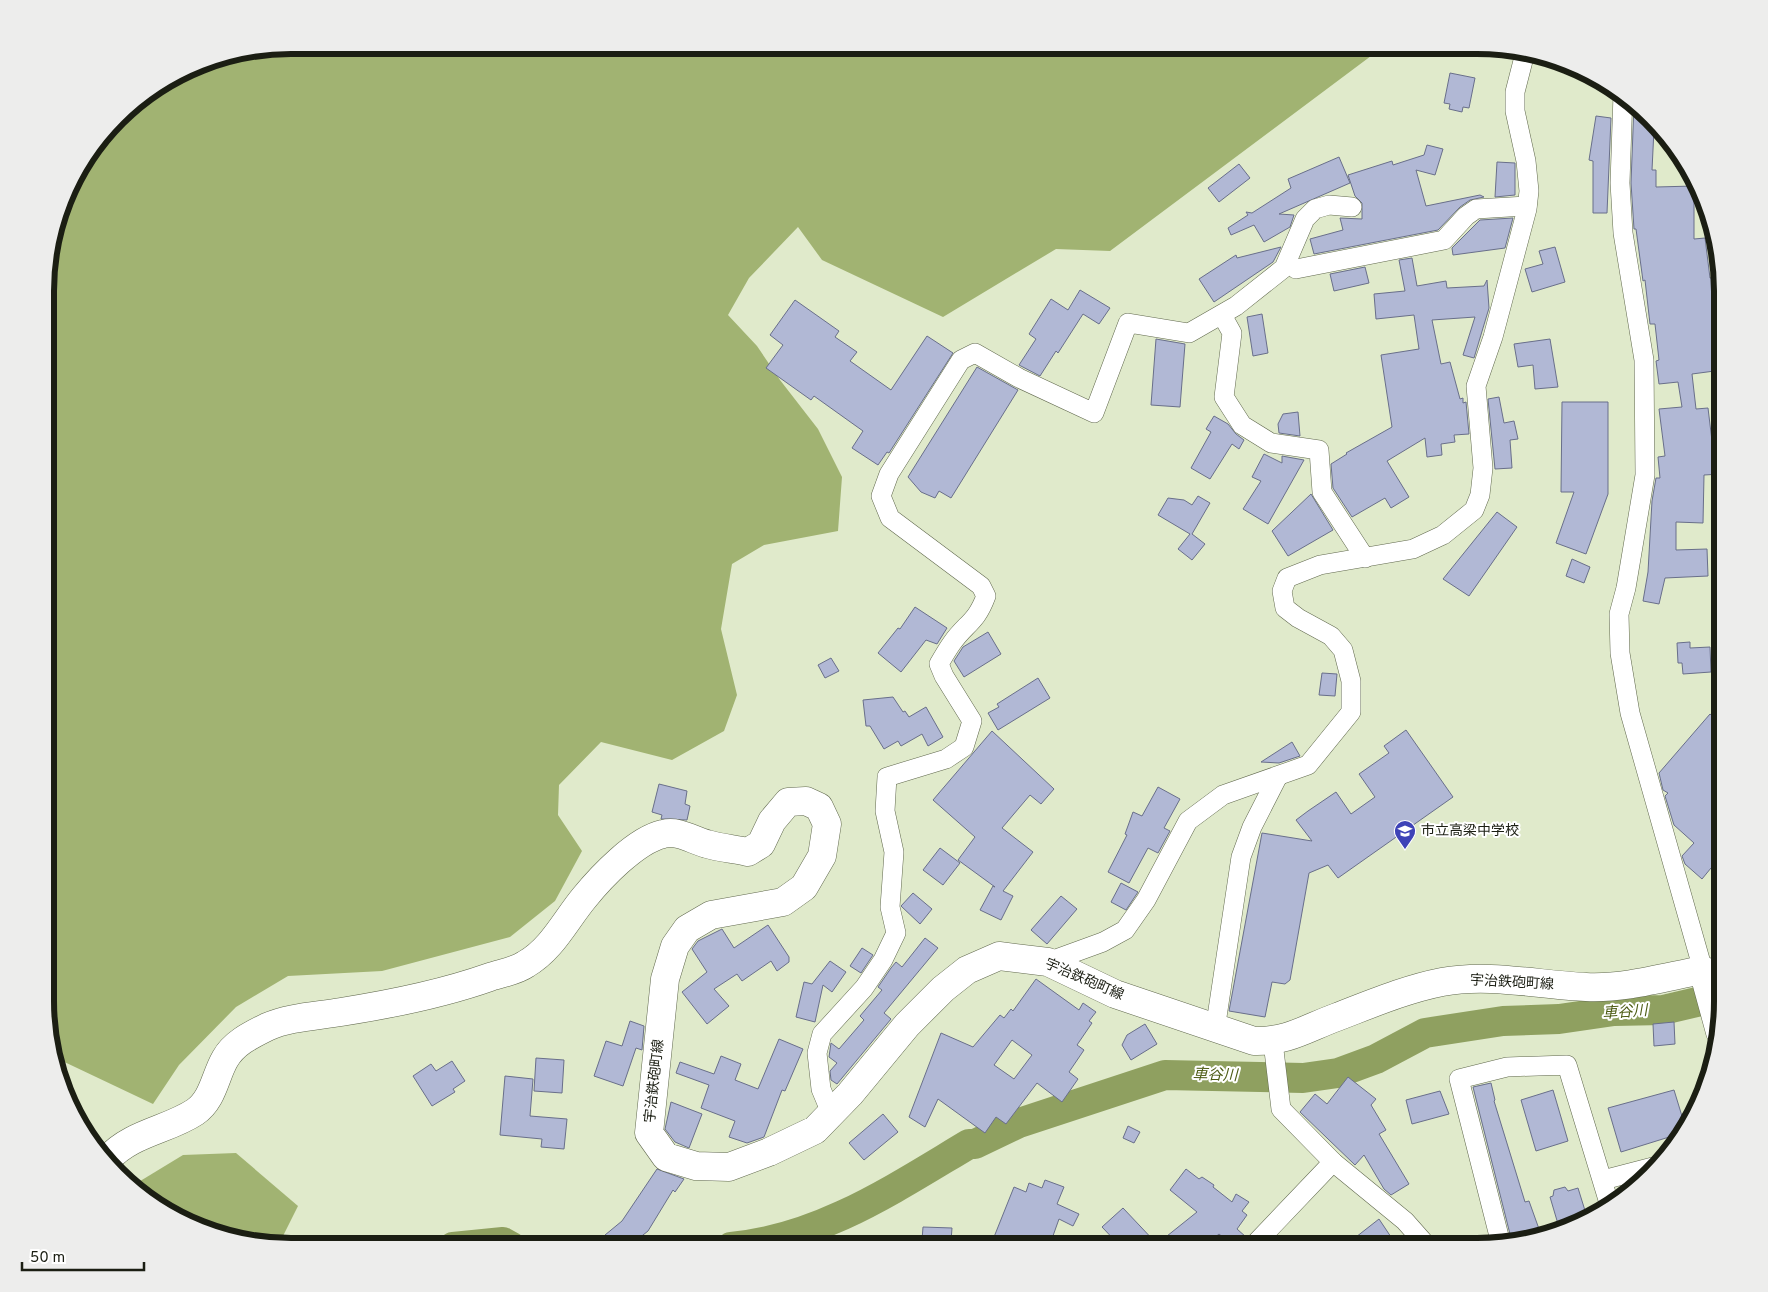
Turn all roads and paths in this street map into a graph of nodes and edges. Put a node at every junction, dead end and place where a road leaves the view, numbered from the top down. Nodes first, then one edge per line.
1 (1525, 58) edge
2 (1623, 104) edge
3 (1527, 206) junction
4 (1352, 207) dead end
5 (1296, 269) dead end
6 (1222, 314) junction
7 (1365, 558) junction
8 (1277, 778) junction
9 (1048, 962) junction
10 (1710, 998) edge
11 (1215, 1030) junction
12 (1274, 1048) junction
13 (831, 1113) junction
14 (111, 1155) edge
15 (1332, 1162) junction
16 (1645, 1169) edge
17 (1603, 1180) junction
18 (1607, 1199) edge
19 (1499, 1237) edge
20 (1260, 1238) edge
21 (1420, 1238) edge

1 - 3 street
2 - 10 street
3 - 5 street
3 - 7 street
4 - 6 street
6 - 7 street
6 - 13 street
7 - 8 street
8 - 9 street
8 - 11 street
9 - 11 main road, 宇治鉄砲町線
9 - 13 main road, 宇治鉄砲町線
10 - 12 main road, 宇治鉄砲町線
11 - 12 main road, 宇治鉄砲町線
12 - 15 street
13 - 14 main road, 宇治鉄砲町線
15 - 20 street
15 - 21 street
16 - 17 street
17 - 18 street
17 - 19 street

